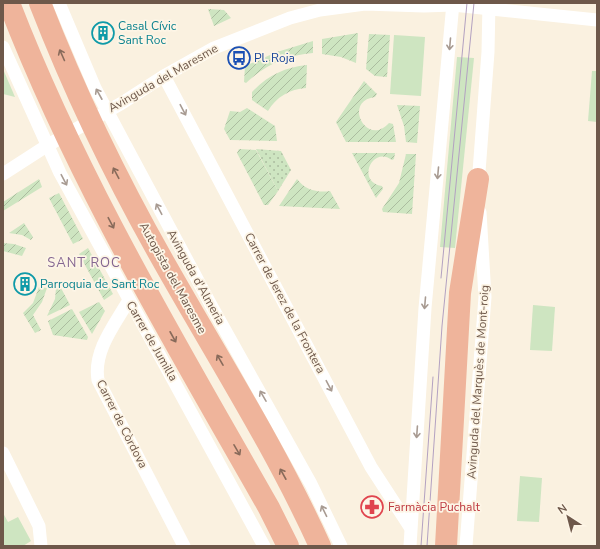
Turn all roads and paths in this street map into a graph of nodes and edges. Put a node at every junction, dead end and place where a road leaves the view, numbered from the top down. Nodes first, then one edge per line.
1 (9, 3) edge
2 (40, 3) edge
3 (59, 3) edge
4 (453, 4) edge
5 (489, 6) edge
6 (597, 20) edge
7 (3, 47) edge
8 (164, 76) junction
9 (108, 110) junction
10 (48, 145) junction
11 (3, 174) edge
12 (478, 179) junction
13 (129, 300) junction
14 (3, 453) edge
15 (410, 528) junction
16 (41, 546) edge
17 (184, 546) edge
18 (264, 546) edge
19 (288, 546) edge
20 (320, 546) edge
21 (341, 546) edge
22 (402, 546) edge
23 (410, 546) edge
24 (446, 546) edge
25 (466, 546) edge

1 -> 19 highway
20 -> 2 highway, Autopista del Maresme
9 -> 3 street, Avinguda d'Almeria
4 - 5 street, Avinguda del Maresme
4 - 8 street, Avinguda del Maresme
4 -> 15 street
5 - 6 street, Avinguda del Maresme
5 - 12 street, Avinguda del Marquès de Mont-roig
7 - 10 street, Carrer de Jumilla
8 - 9 street, Avinguda del Maresme
8 -> 15 street, Carrer de Jerez de la Frontera
9 - 10 street, Avinguda del Maresme
21 -> 9 street, Avinguda d'Almeria
10 - 11 street, Avinguda del Maresme
10 -> 13 street, Carrer de Jumilla
12 - 24 highway
12 - 25 street, Avinguda del Marquès de Mont-roig
13 - 17 street, Carrer de Còrdova
13 - 18 street, Carrer de Jumilla
14 - 16 street
15 - 22 street
15 - 23 street

